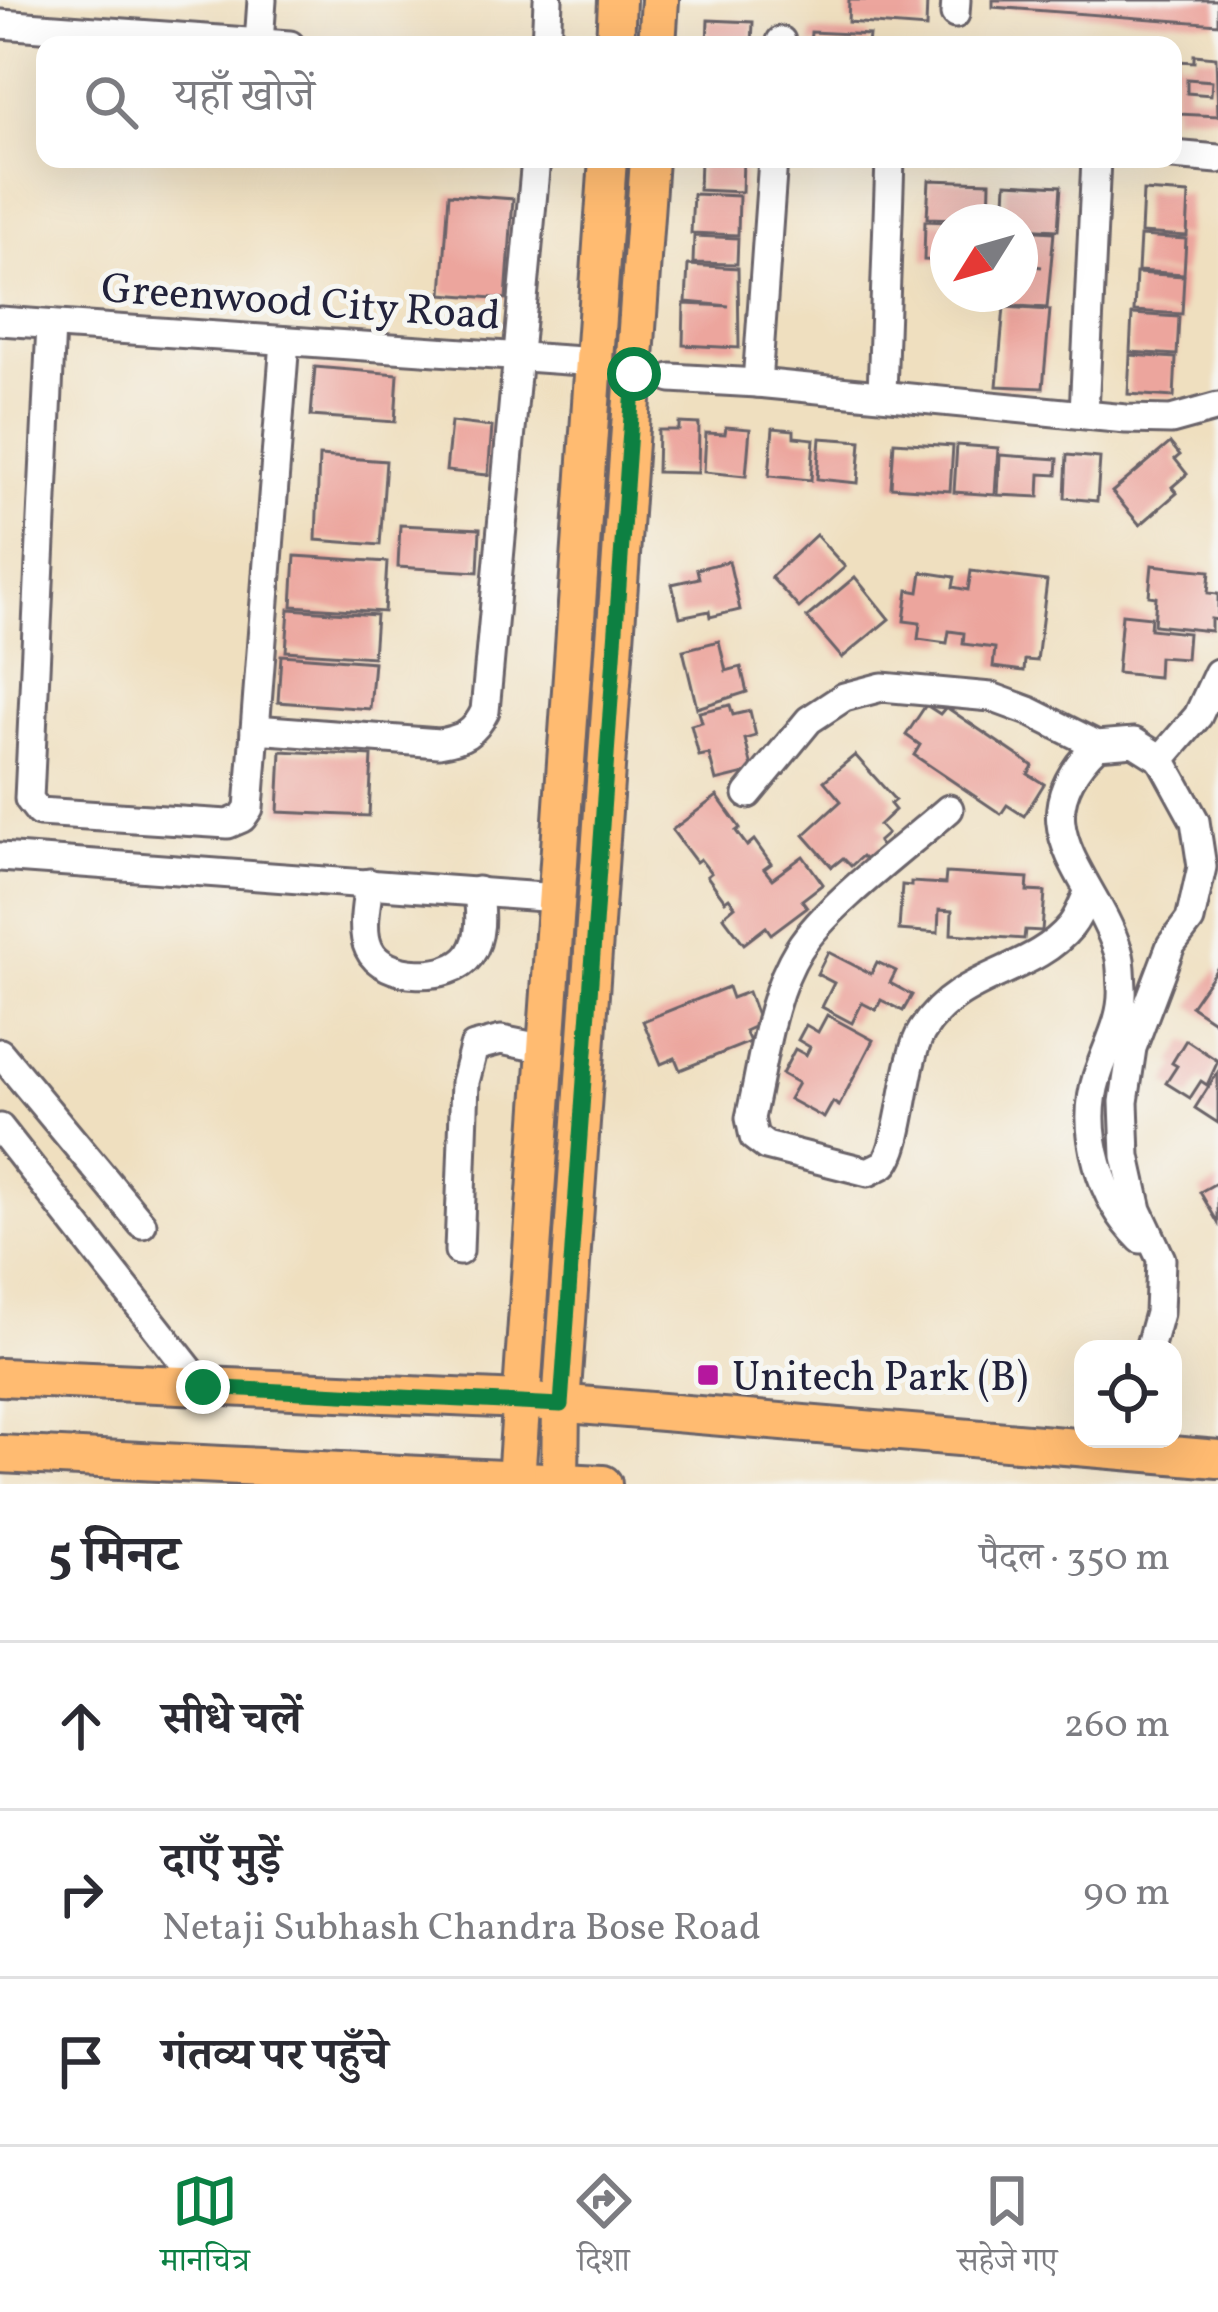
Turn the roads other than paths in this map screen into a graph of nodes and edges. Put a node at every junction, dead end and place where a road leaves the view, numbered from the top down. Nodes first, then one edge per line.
1 (262, 0) edge
2 (548, 0) edge
3 (617, 0) edge
4 (660, 0) edge
5 (0, 25) edge
6 (158, 36) edge
7 (259, 36) edge
8 (546, 36) edge
9 (615, 36) edge
10 (658, 36) edge
11 (1182, 156) edge
12 (1218, 159) edge
13 (535, 168) edge
14 (607, 168) edge
15 (648, 168) edge
16 (772, 168) edge
17 (890, 168) edge
18 (1096, 168) edge
19 (0, 322) edge
20 (51, 325) junction
21 (285, 341) junction
22 (519, 356) junction
23 (596, 362) junction
24 (671, 378) dead end
25 (757, 383) junction
26 (882, 394) junction
27 (1218, 407) edge
28 (1084, 413) junction
29 (1218, 673) edge
30 (255, 729) junction
31 (1097, 745) junction
32 (1161, 759) junction
33 (748, 794) dead end
34 (949, 809) dead end
35 (0, 857) edge
36 (369, 883) junction
37 (478, 891) junction
38 (1088, 893) junction
39 (557, 898) junction
40 (1171, 945) junction
41 (1119, 953) junction
42 (546, 1049) junction
43 (0, 1053) edge
44 (0, 1128) edge
45 (142, 1224) dead end
46 (459, 1251) dead end
47 (1161, 1259) junction
48 (1152, 1340) edge
49 (0, 1377) edge
50 (203, 1387) junction
51 (521, 1400) junction
52 (561, 1405) junction
53 (1074, 1442) edge
54 (1146, 1448) edge
55 (0, 1454) edge
56 (1218, 1459) edge
57 (538, 1481) edge
58 (603, 1484) edge

1 - 7 street
2 - 8 street
3 - 9 main road
4 - 10 main road
5 - 6 street
11 - 12 street
13 - 22 street
14 - 23 main road
15 - 52 main road
16 - 25 street
17 - 26 street
18 - 28 street
19 - 20 street, Greenwood City Road
20 - 21 street, Greenwood City Road
20 - 30 street
21 - 22 street, Greenwood City Road
21 - 30 street
22 - 23 street, Greenwood City Road
22 - 30 street
23 - 39 main road
24 - 25 street
25 - 26 street
26 - 28 street
27 - 28 street
29 - 32 street
31 - 32 street
31 - 33 street
31 - 38 street
32 - 40 street
34 - 38 street
35 - 36 street
36 - 37 street
36 - 37 street
37 - 39 street
38 - 41 street
39 - 42 main road
40 - 41 street
40 - 47 street
41 - 47 street
42 - 46 street
42 - 51 main road
43 - 45 street
44 - 50 street
47 - 48 street
49 - 50 main road
50 - 51 main road
51 - 52 main road
51 - 57 main road
52 - 53 main road
52 - 57 main road
54 - 56 main road
55 - 57 main road
57 - 58 main road

